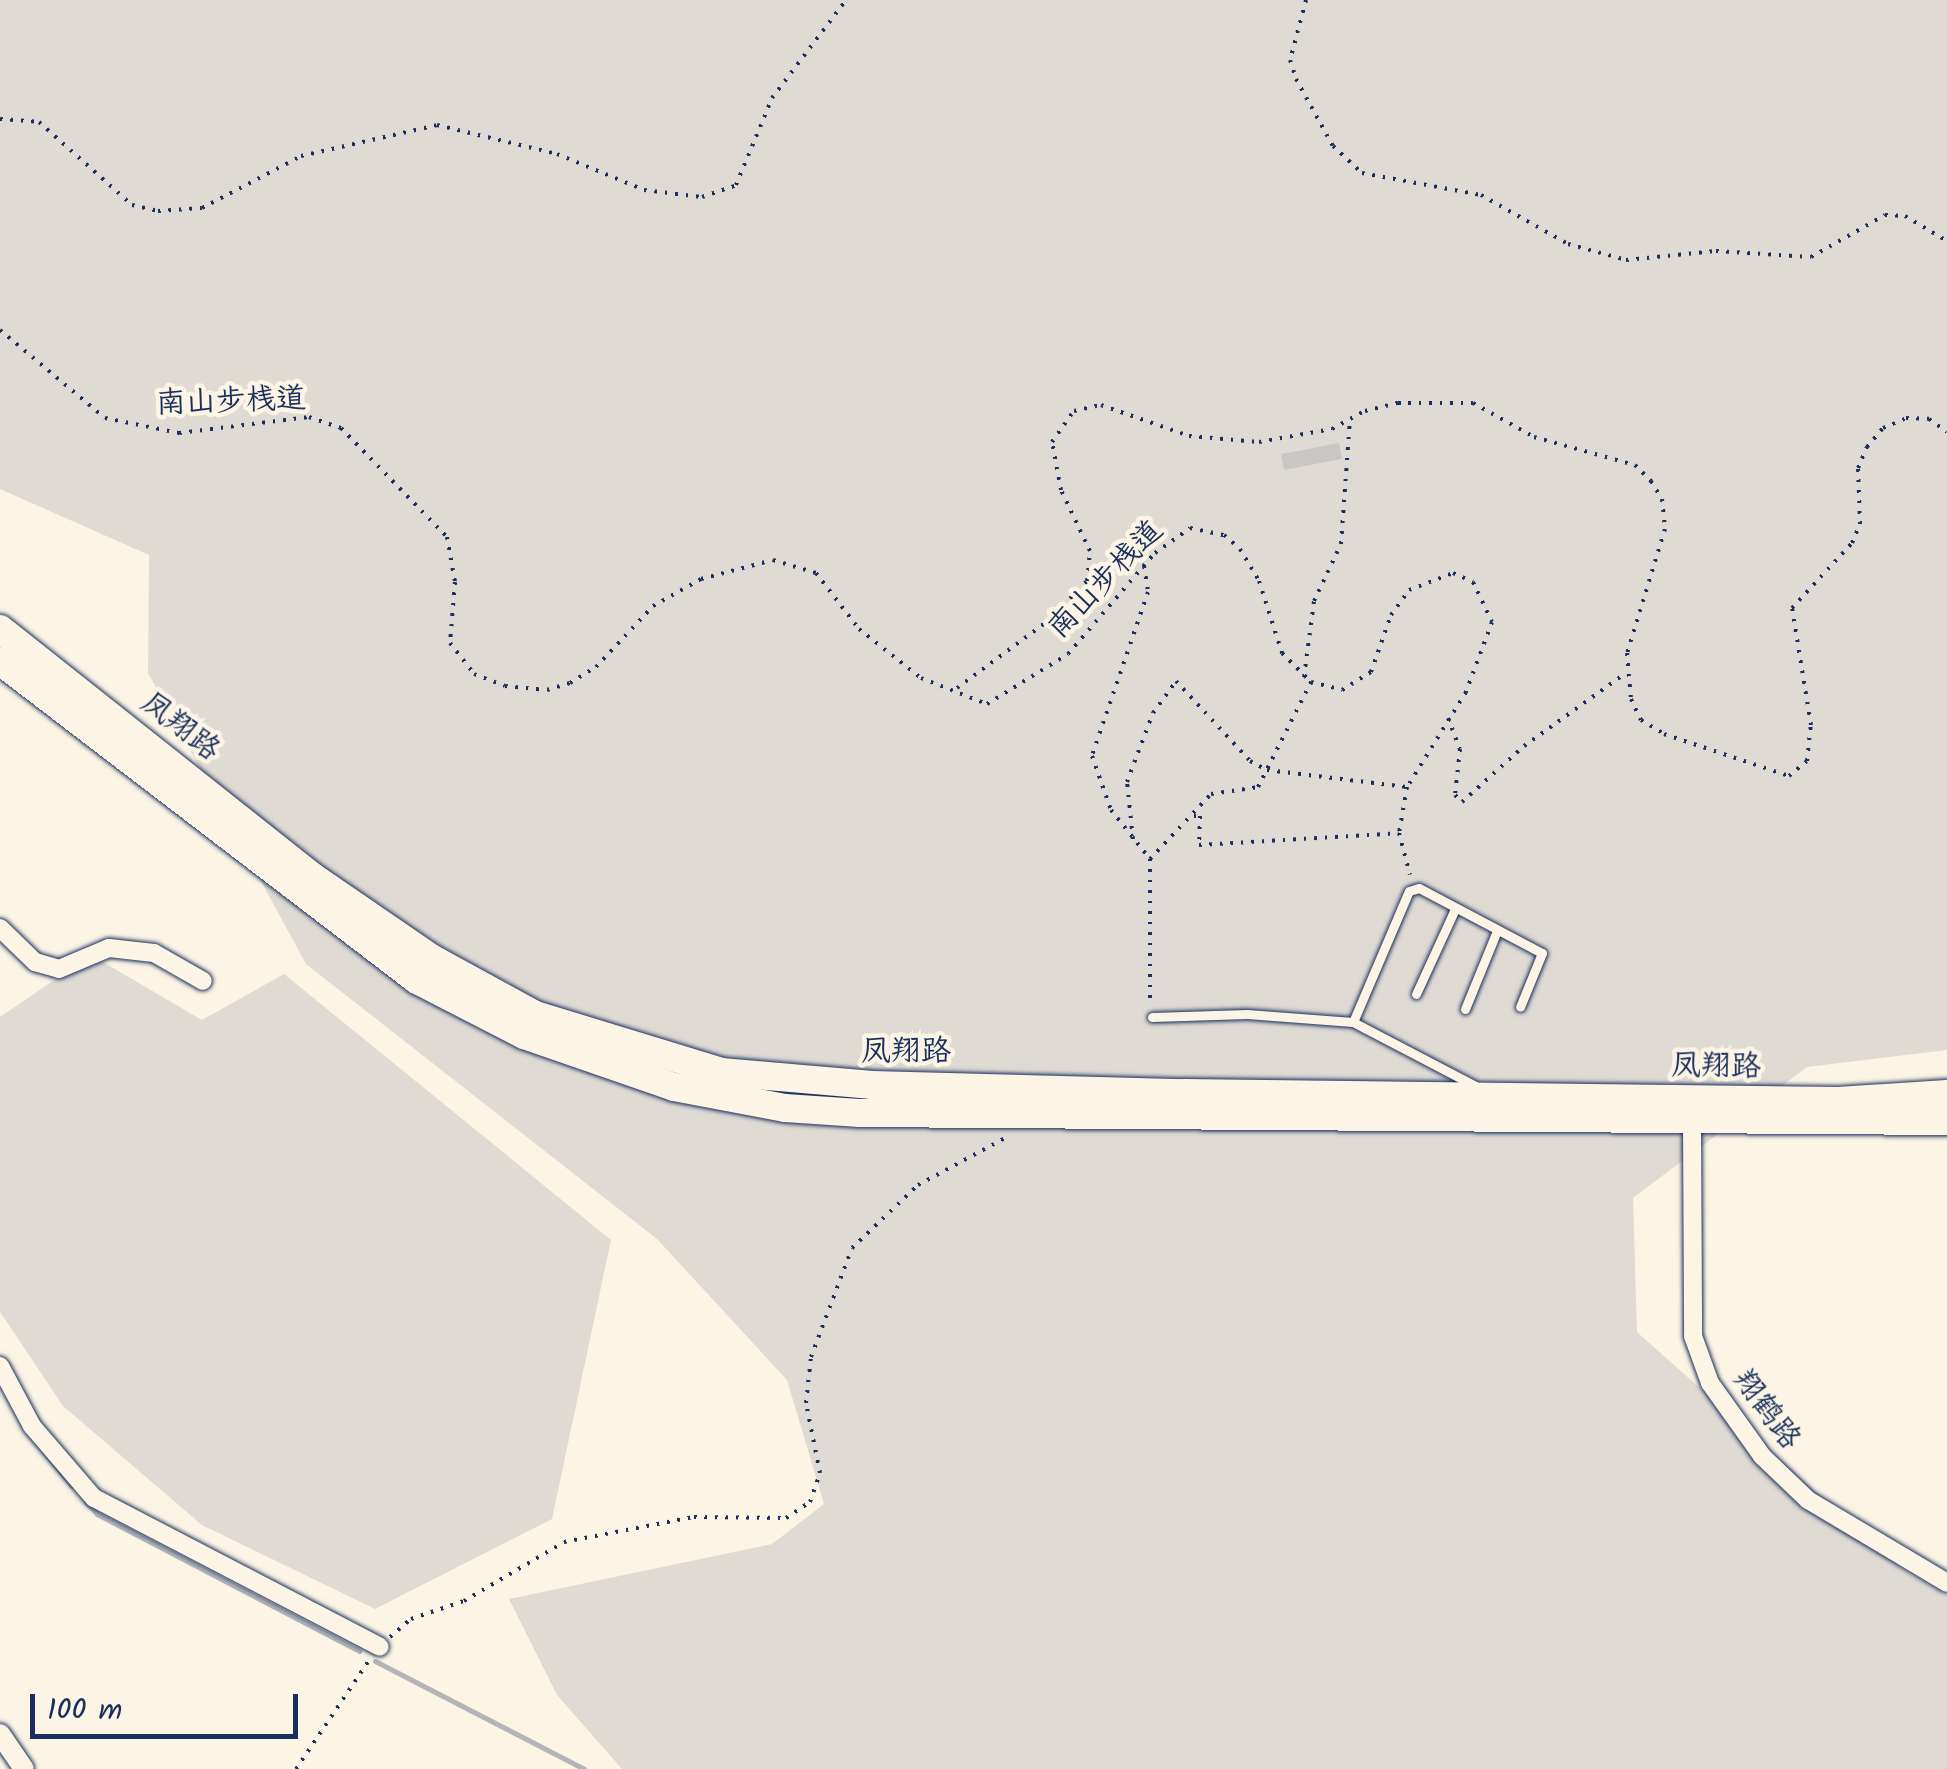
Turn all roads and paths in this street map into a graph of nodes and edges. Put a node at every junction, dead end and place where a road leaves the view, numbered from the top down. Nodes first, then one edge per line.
1 (846, 0) edge
2 (1306, 0) edge
3 (0, 118) edge
4 (1947, 242) edge
5 (0, 330) edge
6 (1350, 419) junction
7 (1947, 432) edge
8 (1144, 566) junction
9 (0, 629) edge
10 (0, 661) edge
11 (1626, 673) junction
12 (1304, 676) junction
13 (1311, 682) junction
14 (955, 689) junction
15 (1448, 718) junction
16 (1267, 770) junction
17 (1406, 786) junction
18 (1192, 816) junction
19 (1399, 833) junction
20 (1134, 840) junction
21 (1150, 859) junction
22 (1413, 890) junction
23 (1456, 908) junction
24 (0, 928) edge
25 (1496, 933) junction
26 (202, 981) dead end
27 (1416, 994) dead end
28 (1520, 1007) dead end
29 (1464, 1009) dead end
30 (1152, 1017) joint
31 (1353, 1022) junction
32 (1490, 1094) junction
33 (1947, 1094) edge
34 (1023, 1115) junction
35 (1947, 1121) edge
36 (1692, 1122) junction
37 (0, 1366) edge
38 (1947, 1583) edge
39 (380, 1647) junction
40 (0, 1734) edge
41 (24, 1769) edge
42 (296, 1769) edge

1 - 3 path
2 - 4 path
5 - 14 path, 南山步栈道
6 - 11 path, 南山步栈道
6 - 12 path
6 - 14 path, 南山步栈道
7 - 11 path
8 - 12 path, 南山步栈道
8 - 14 path, 南山步栈道
8 - 20 path
9 - 32 main road, 凤翔路
10 - 34 main road, 凤翔路
11 - 15 path
12 - 13 path, 南山步栈道
13 - 15 path
13 - 16 path
15 - 17 path
16 - 17 path
16 - 18 path
16 - 20 path
17 - 19 path
18 - 19 path
18 - 21 path
19 - 22 path
20 - 21 path
21 - 30 path
22 - 23 lane
22 - 31 lane
23 - 25 lane
23 - 27 lane
24 - 26 street
25 - 28 lane
25 - 29 lane
30 - 31 lane
31 - 32 lane
32 - 33 main road, 凤翔路
34 - 36 main road, 凤翔路
34 - 39 path
35 - 36 main road, 凤翔路
36 - 38 street, 翔鹤路
37 - 39 street
39 - 42 path
40 - 41 street

